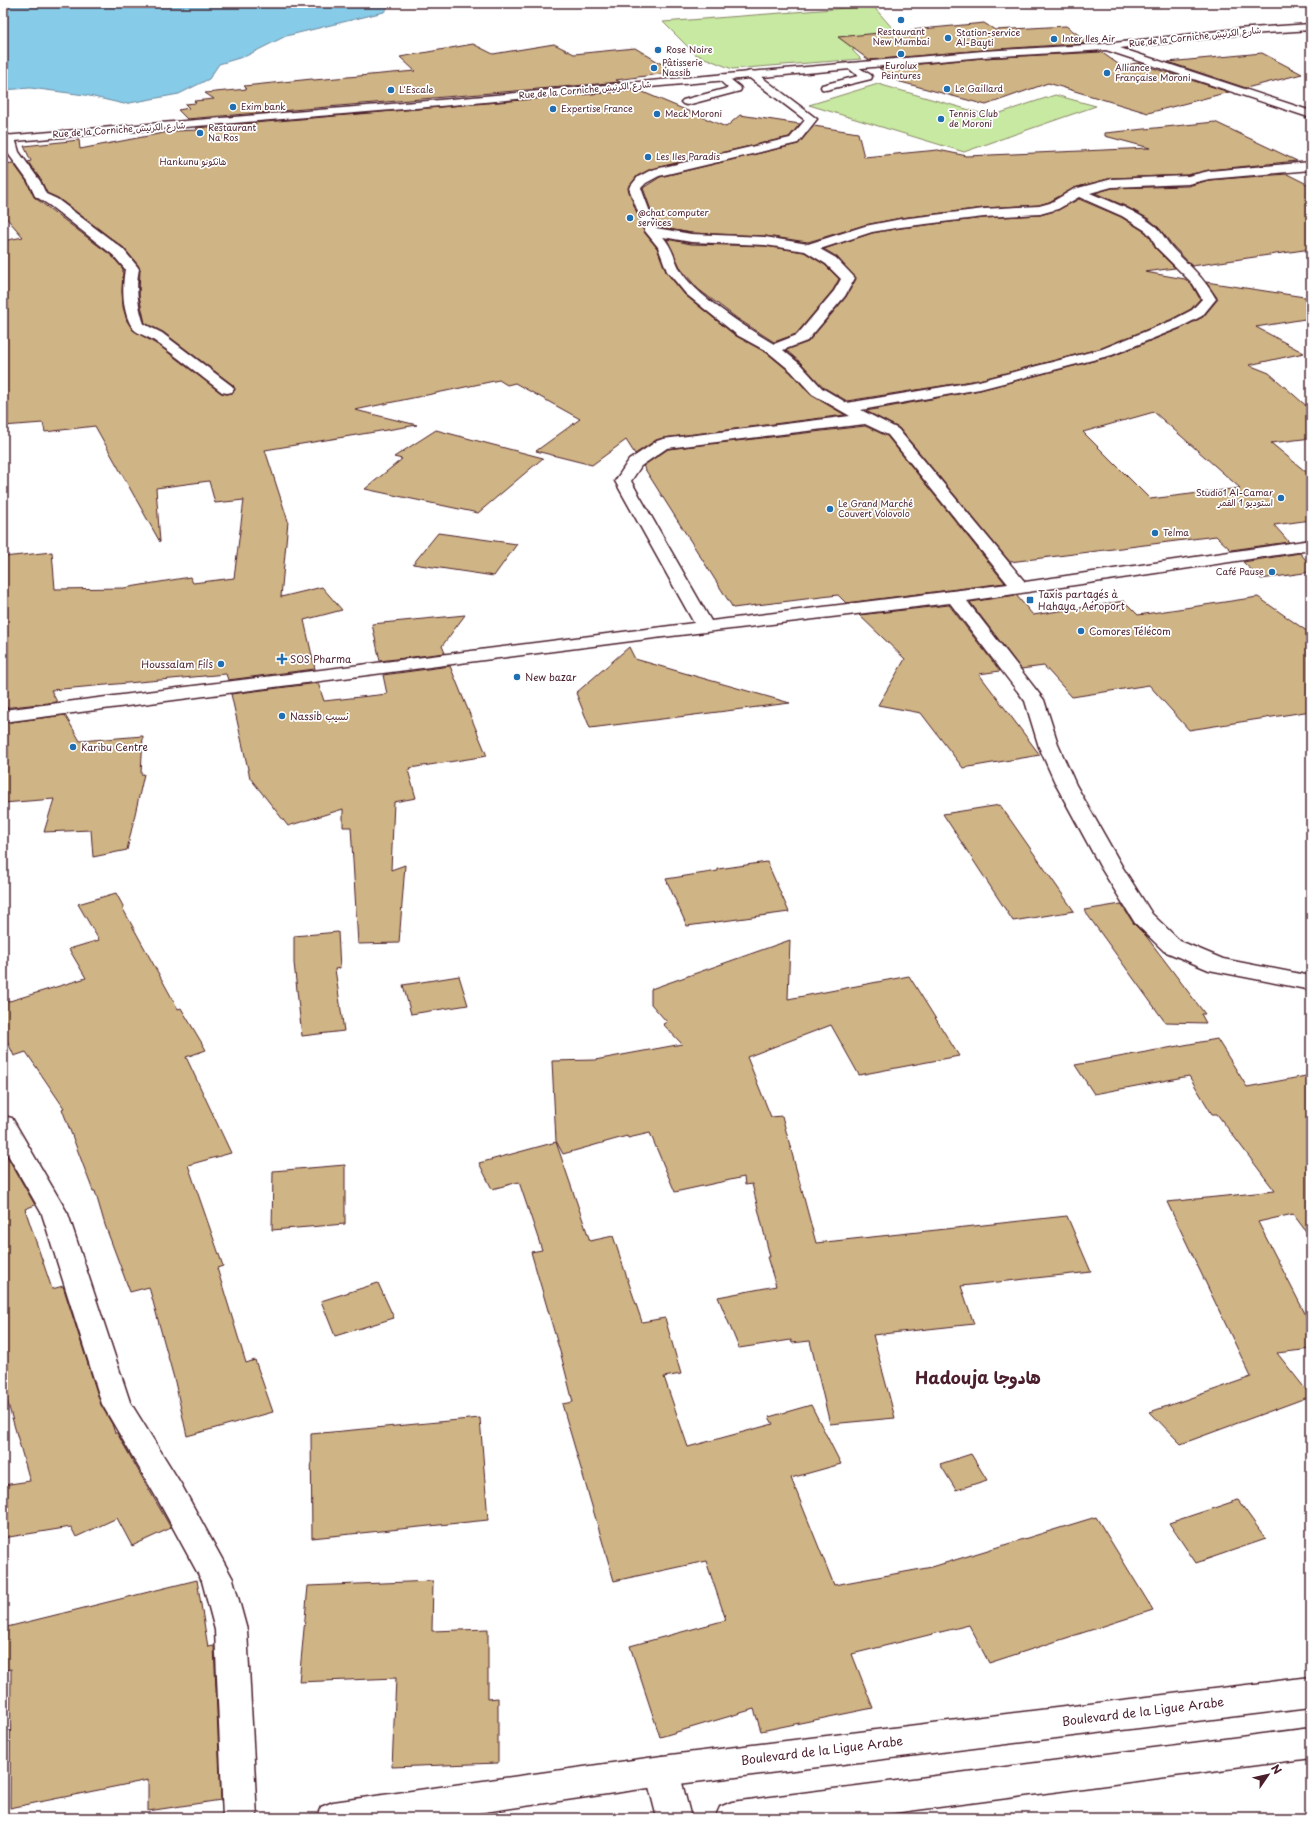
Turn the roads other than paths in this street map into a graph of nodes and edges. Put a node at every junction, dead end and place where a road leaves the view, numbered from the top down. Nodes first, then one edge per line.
1 (1311, 27) edge
2 (1105, 47) junction
3 (851, 66) junction
4 (750, 74) junction
5 (721, 77) junction
6 (826, 86) dead end
7 (687, 102) dead end
8 (1311, 114) edge
9 (6, 139) edge
10 (1311, 166) edge
11 (1078, 192) junction
12 (651, 231) junction
13 (809, 248) junction
14 (772, 349) junction
15 (227, 389) dead end
16 (845, 408) junction
17 (867, 419) junction
18 (1311, 545) edge
19 (1020, 587) junction
20 (955, 597) junction
21 (705, 626) junction
22 (3, 716) edge
23 (1311, 983) edge
24 (3, 1124) edge
25 (1311, 1692) edge
26 (1311, 1743) edge
27 (662, 1771) junction
28 (240, 1818) edge
29 (333, 1818) edge
30 (674, 1818) edge
31 (732, 1818) edge

1 - 2 street, Rue de la Corniche شارع الكرنيش
2 - 3 street, Rue de la Corniche شارع الكرنيش
2 - 8 street
3 - 4 street, Rue de la Corniche شارع الكرنيش
3 - 6 street
4 - 5 street, Rue de la Corniche شارع الكرنيش
4 - 12 street
5 - 7 street
5 - 9 street, Rue de la Corniche شارع الكرنيش
9 - 15 street
10 - 11 street
11 - 13 street
11 - 16 street
12 - 13 street
12 - 14 street
13 - 14 street
14 - 16 street
16 - 17 street
17 - 19 street
17 - 21 street
18 - 19 street
19 - 20 street
20 - 21 street
20 - 23 street
21 - 22 street
24 - 28 street
25 - 27 street, Boulevard de la Ligue Arabe
26 - 31 street
27 - 29 street, Boulevard de la Ligue Arabe
27 - 30 street

